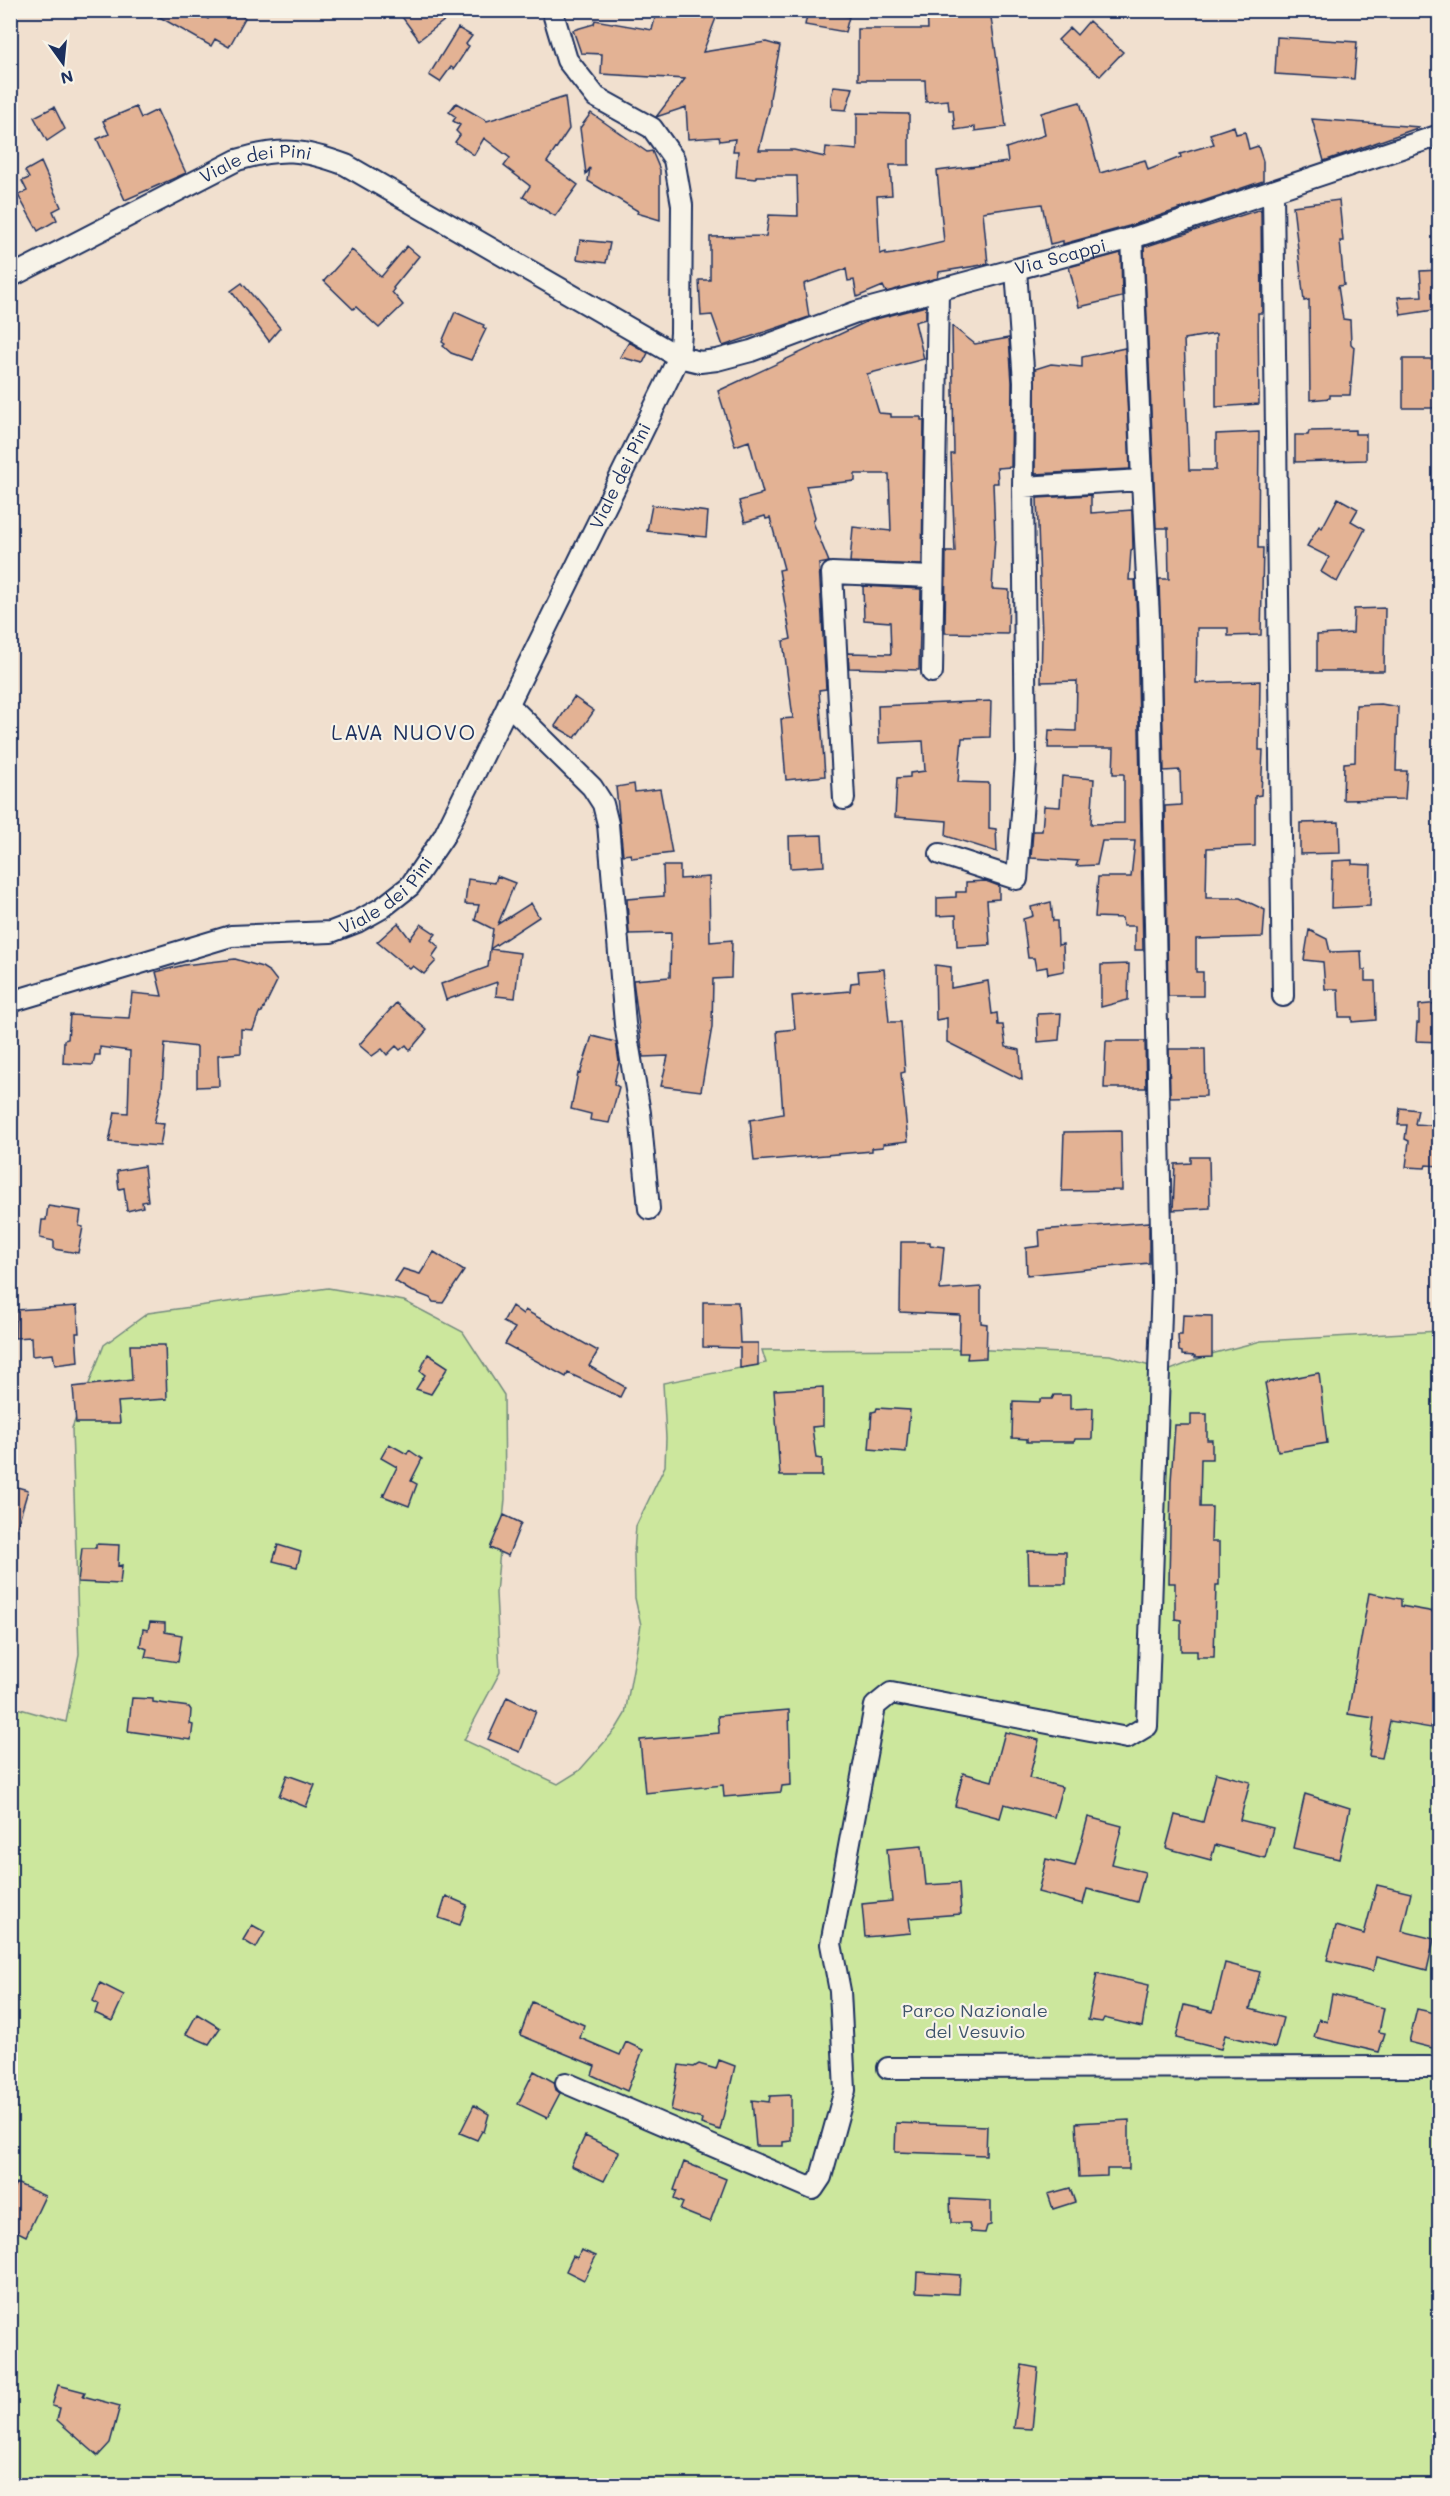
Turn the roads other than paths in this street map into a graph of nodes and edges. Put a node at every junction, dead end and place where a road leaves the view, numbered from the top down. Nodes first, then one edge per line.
1 (552, 10) edge
2 (1440, 135) edge
3 (1273, 191) junction
4 (1132, 238) junction
5 (1016, 270) junction
6 (10, 277) edge
7 (938, 290) junction
8 (679, 357) junction
9 (1142, 480) junction
10 (1023, 487) junction
11 (932, 577) junction
12 (932, 672) dead end
13 (508, 704) junction
14 (844, 799) dead end
15 (940, 854) dead end
16 (1282, 996) dead end
17 (10, 1002) edge
18 (649, 1209) dead end
19 (1440, 2067) edge
20 (888, 2068) dead end
21 (566, 2083) dead end

1 - 8 street
2 - 3 street, Via Scappi
3 - 4 street, Via Scappi
3 - 16 street
4 - 5 street, Via Scappi
4 - 9 street
5 - 7 street, Via Scappi
5 - 10 street
6 - 8 street, Viale dei Pini
7 - 8 street, Via Scappi
7 - 11 street
8 - 13 street, Viale dei Pini
9 - 10 street
9 - 21 street
10 - 15 street
11 - 12 street
11 - 14 street
13 - 17 street, Viale dei Pini
13 - 18 street
19 - 20 street

